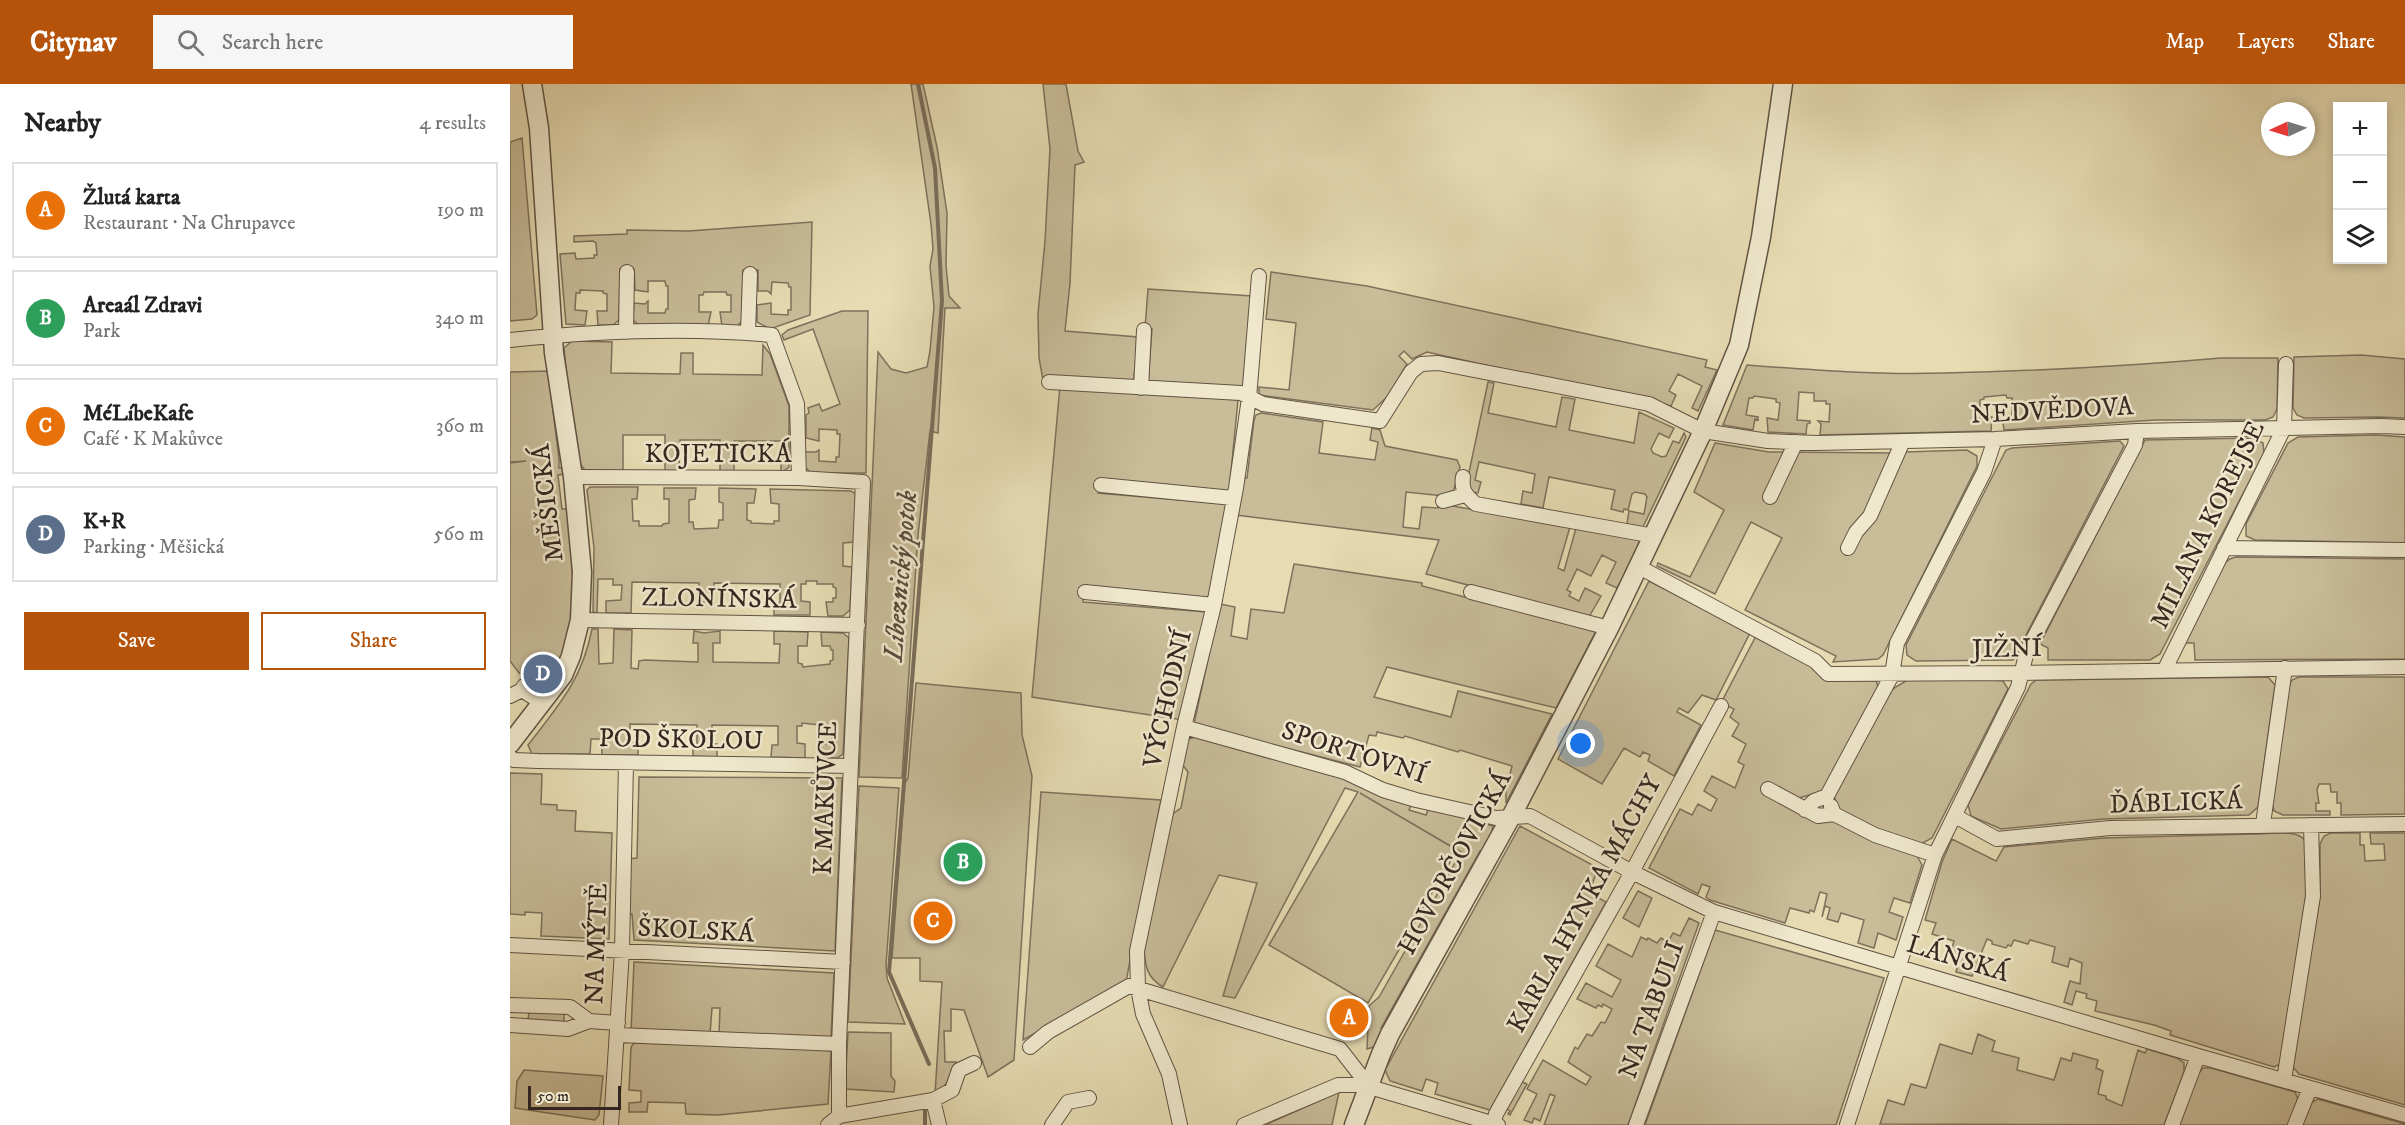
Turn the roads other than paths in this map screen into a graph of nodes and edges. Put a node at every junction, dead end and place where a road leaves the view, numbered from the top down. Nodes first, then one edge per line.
1 (532, 84) edge
2 (1783, 84) edge
3 (627, 272) dead end
4 (750, 274) dead end
5 (1259, 276) dead end
6 (1144, 330) dead end
7 (626, 332) junction
8 (748, 333) junction
9 (552, 335) junction
10 (510, 340) edge
11 (2286, 364) dead end
12 (1049, 382) dead end
13 (1141, 388) junction
14 (1248, 398) junction
15 (2405, 427) edge
16 (2284, 428) junction
17 (1703, 431) junction
18 (2137, 431) junction
19 (1995, 439) junction
20 (1903, 441) junction
21 (1796, 442) junction
22 (573, 477) junction
23 (1463, 477) dead end
24 (799, 478) junction
25 (863, 482) joint
26 (1101, 485) dead end
27 (1466, 495) junction
28 (1770, 497) dead end
29 (1233, 498) junction
30 (1443, 501) dead end
31 (1654, 536) junction
32 (1848, 548) dead end
33 (2224, 548) junction
34 (2405, 550) edge
35 (1639, 567) junction
36 (1085, 592) dead end
37 (1471, 592) dead end
38 (1214, 605) junction
39 (580, 620) junction
40 (858, 625) junction
41 (1609, 628) junction
42 (2405, 667) edge
43 (2285, 668) junction
44 (2165, 669) junction
45 (2020, 674) junction
46 (563, 675) junction
47 (1892, 675) junction
48 (516, 693) edge
49 (542, 703) junction
50 (1721, 706) dead end
51 (1184, 727) junction
52 (510, 744) edge
53 (510, 757) edge
54 (626, 764) junction
55 (851, 766) junction
56 (1768, 789) dead end
57 (1827, 796) junction
58 (1806, 810) junction
59 (1834, 814) junction
60 (1512, 815) junction
61 (1954, 816) junction
62 (2263, 824) junction
63 (2405, 824) edge
64 (2311, 825) junction
65 (1935, 855) junction
66 (1632, 872) junction
67 (1714, 912) junction
68 (510, 945) edge
69 (622, 951) junction
70 (843, 962) junction
71 (1897, 966) junction
72 (1138, 988) junction
73 (510, 1005) edge
74 (589, 1021) junction
75 (510, 1025) edge
76 (618, 1029) junction
77 (839, 1044) junction
78 (1030, 1047) dead end
79 (2198, 1056) junction
80 (974, 1063) dead end
81 (2283, 1080) junction
82 (1368, 1085) junction
83 (2310, 1088) junction
84 (1089, 1098) dead end
85 (933, 1100) junction
86 (2405, 1115) edge
87 (833, 1121) edge
88 (1495, 1124) edge
89 (611, 1125) edge
90 (939, 1125) edge
91 (1052, 1125) edge
92 (1180, 1125) edge
93 (1244, 1125) edge
94 (1354, 1125) edge
95 (1635, 1125) edge
96 (1847, 1125) edge
97 (2172, 1125) edge
98 (2295, 1125) edge

1 - 9 street, MĚŠICKÁ
2 - 17 street, HOVORČOVICKÁ
3 - 7 street
4 - 8 street
5 - 14 street, VÝCHODNÍ
6 - 13 street
7 - 8 street
7 - 9 street
8 - 24 street
9 - 10 street
9 - 22 street, MĚŠICKÁ
11 - 16 street, MILANA KOREJSE
12 - 13 street
13 - 14 street
14 - 17 street, NEDVĚDOVA
14 - 29 street, VÝCHODNÍ
15 - 16 street, NEDVĚDOVA
16 - 18 street, NEDVĚDOVA
16 - 33 street, MILANA KOREJSE
17 - 21 street, NEDVĚDOVA
17 - 31 street, HOVORČOVICKÁ
18 - 19 street, NEDVĚDOVA
18 - 45 street
19 - 20 street, NEDVĚDOVA
19 - 47 street
20 - 21 street, NEDVĚDOVA
20 - 32 street
21 - 28 street
22 - 24 street, KOJETICKÁ
22 - 39 street, MĚŠICKÁ
23 - 27 street
24 - 25 street, KOJETICKÁ
25 - 40 street, K MAKŮVCE
26 - 29 street
27 - 30 street
27 - 31 street
29 - 38 street, VÝCHODNÍ
31 - 35 street, HOVORČOVICKÁ
33 - 34 street
33 - 44 street, MILANA KOREJSE
35 - 41 street, HOVORČOVICKÁ
35 - 47 street, JIŽNÍ
36 - 38 street
37 - 41 street
38 - 51 street, VÝCHODNÍ
39 - 40 street, ZLONÍNSKÁ
39 - 46 street, MĚŠICKÁ
40 - 55 street, K MAKŮVCE
41 - 60 street, HOVORČOVICKÁ
42 - 43 street, JIŽNÍ
43 - 44 street, JIŽNÍ
43 - 62 street
44 - 45 street, JIŽNÍ
45 - 47 street, JIŽNÍ
45 - 61 street
46 - 48 street
46 - 49 street, MĚŠICKÁ
47 - 57 street
48 - 49 street
49 - 52 street, MĚŠICKÁ
50 - 66 street, KARLA HYNKA MÁCHY
51 - 60 street, SPORTOVNÍ
51 - 72 street, VÝCHODNÍ
53 - 54 street, POD ŠKOLOU
54 - 55 street, POD ŠKOLOU
54 - 69 street, NA MÝTĚ
55 - 70 street, K MAKŮVCE
56 - 58 street
57 - 58 street
57 - 59 street
58 - 59 street
59 - 65 street
60 - 66 street, LÁNSKÁ
60 - 82 street, HOVORČOVICKÁ
61 - 62 street, ĎÁBLICKÁ
61 - 65 street
62 - 64 street, ĎÁBLICKÁ
63 - 64 street, ĎÁBLICKÁ
64 - 81 street
65 - 71 street
66 - 67 street, LÁNSKÁ
66 - 88 street, KARLA HYNKA MÁCHY
67 - 71 street, LÁNSKÁ
67 - 95 street, NA TABULI
68 - 69 street, ŠKOLSKÁ
69 - 70 street, ŠKOLSKÁ
69 - 76 street, NA MÝTĚ
70 - 77 street, K MAKŮVCE
71 - 79 street, LÁNSKÁ
71 - 96 street
72 - 78 street
72 - 82 street
72 - 92 street, VÝCHODNÍ
73 - 74 street
74 - 75 street
74 - 76 street
76 - 77 street
76 - 89 street, NA MÝTĚ
77 - 87 street, K MAKŮVCE
79 - 81 street, LÁNSKÁ
79 - 97 street
80 - 85 street
81 - 83 street, LÁNSKÁ
82 - 88 street
82 - 93 street
82 - 94 street, HOVORČOVICKÁ
83 - 86 street, LÁNSKÁ
83 - 98 street
84 - 91 street
85 - 87 street
85 - 90 street

